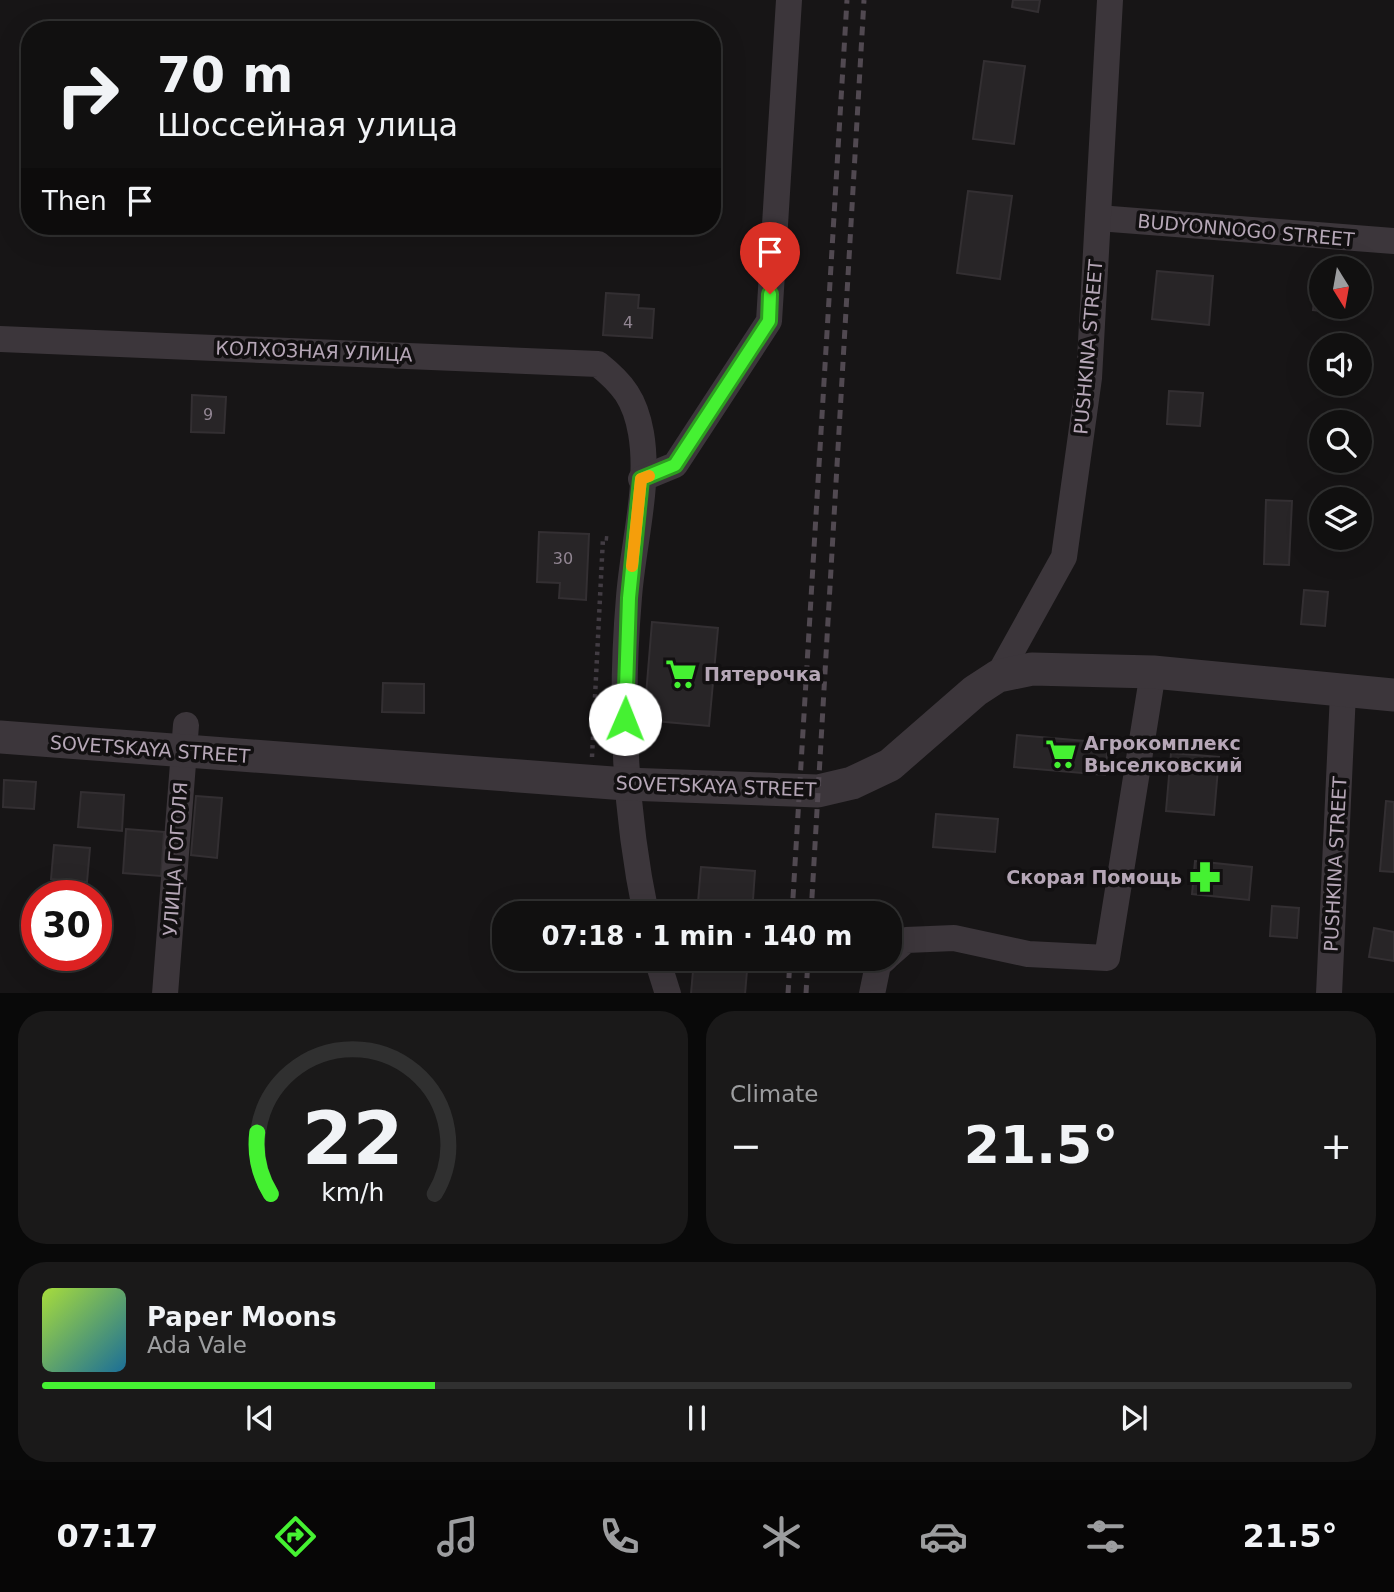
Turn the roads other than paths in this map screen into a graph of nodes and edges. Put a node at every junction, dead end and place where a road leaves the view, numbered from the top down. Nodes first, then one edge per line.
1 (789, 0) edge
2 (1110, 0) edge
3 (1098, 218) junction
4 (1394, 241) edge
5 (0, 339) edge
6 (641, 479) junction
7 (1153, 672) junction
8 (998, 677) junction
9 (1343, 693) junction
10 (1394, 695) edge
11 (0, 737) edge
12 (185, 738) junction
13 (626, 772) junction
14 (643, 901) edge
15 (902, 944) edge
16 (661, 971) edge
17 (877, 971) edge
18 (165, 993) edge
19 (668, 993) edge
20 (872, 993) edge
21 (1329, 993) edge

1 - 6 street
2 - 3 street, PUSHKINA STREET
3 - 4 street, BUDYONNOGO STREET
3 - 8 street, PUSHKINA STREET
5 - 6 street, КОЛХОЗНАЯ УЛИЦА
6 - 13 street
7 - 8 street, SOVETSKAYA STREET
7 - 9 street, SOVETSKAYA STREET
7 - 15 street
8 - 13 street, SOVETSKAYA STREET
9 - 10 street, SOVETSKAYA STREET
9 - 21 street, PUSHKINA STREET
11 - 12 street, SOVETSKAYA STREET
12 - 13 street, SOVETSKAYA STREET
12 - 18 street, УЛИЦА ГОГОЛЯ
13 - 14 street
16 - 19 street
17 - 20 street

